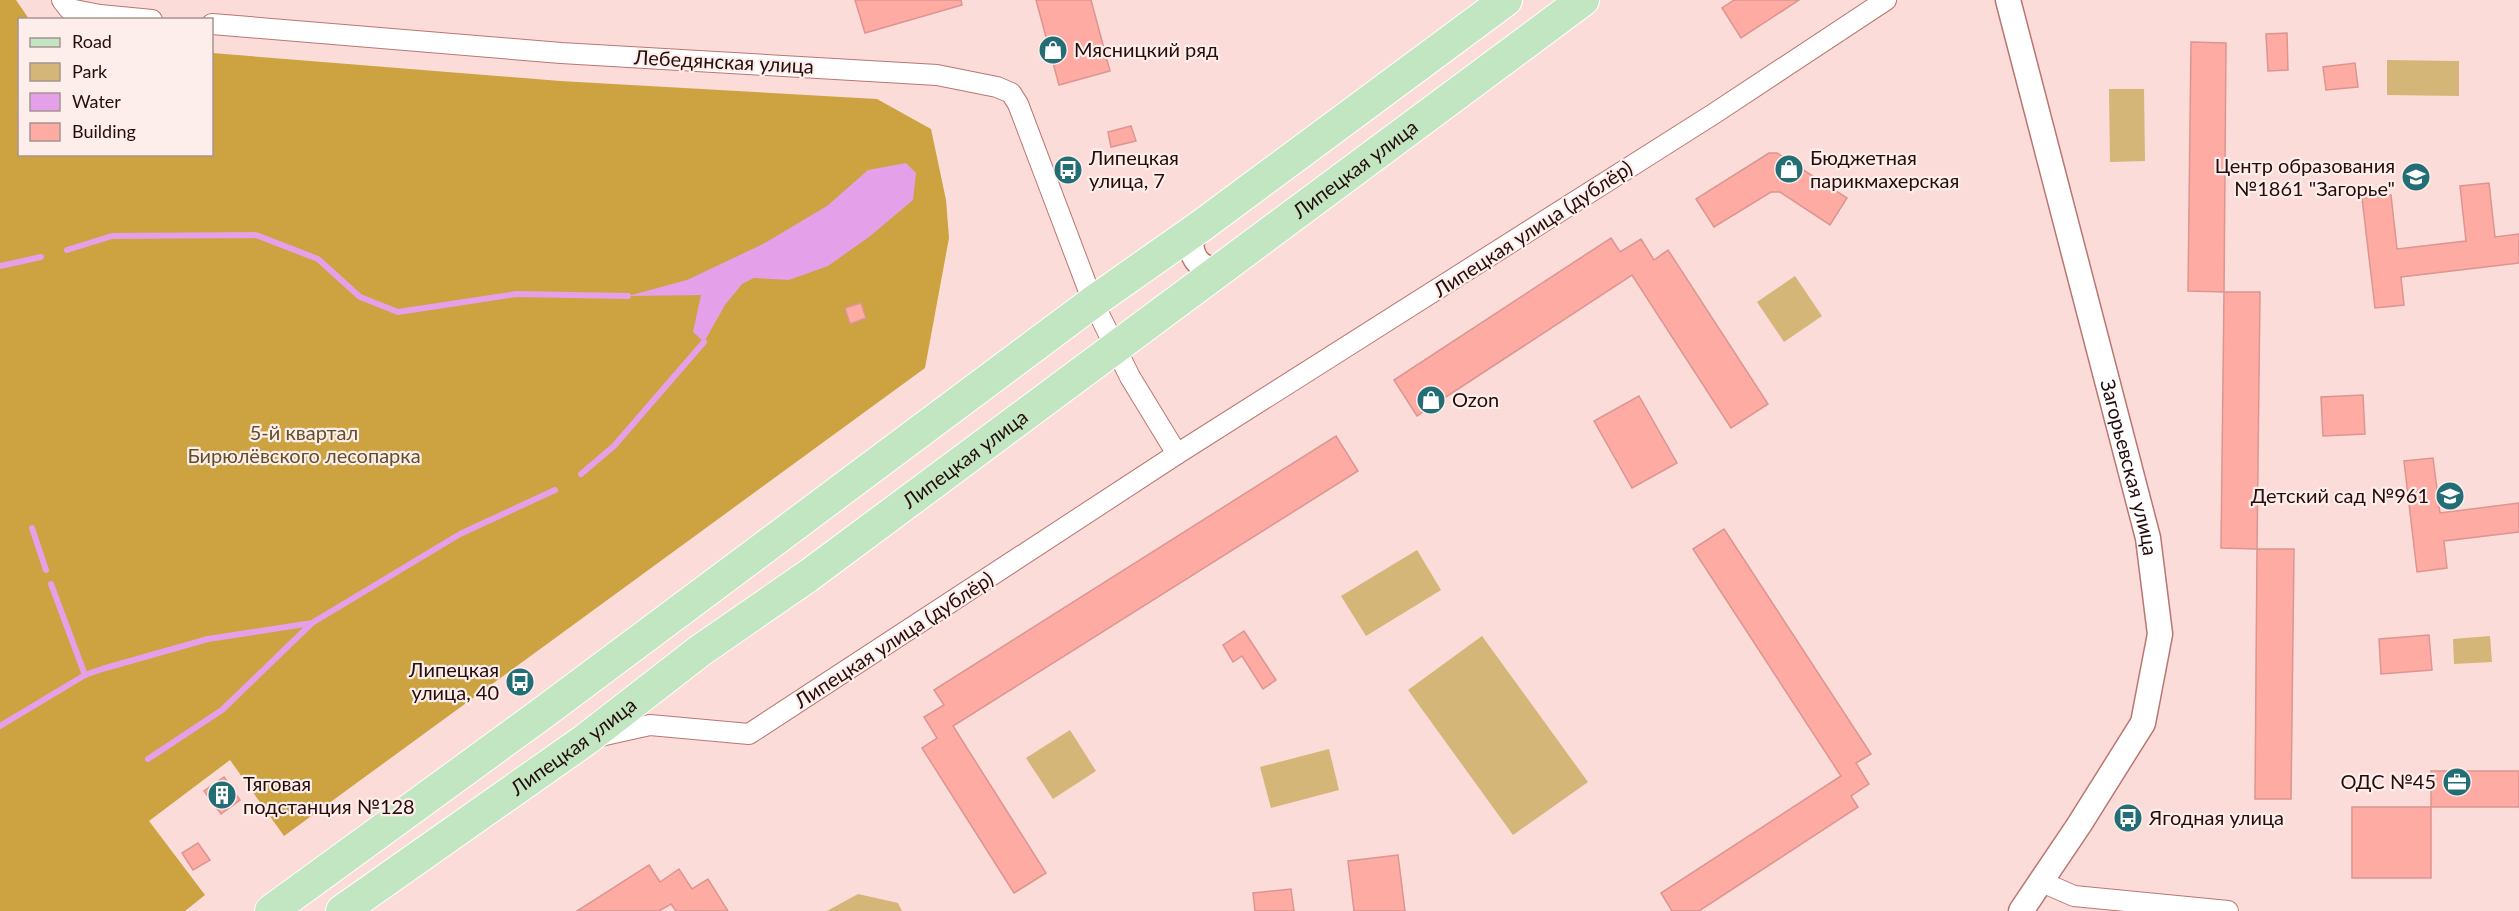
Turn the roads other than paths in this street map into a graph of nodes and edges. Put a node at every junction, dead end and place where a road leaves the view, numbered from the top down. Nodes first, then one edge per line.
1 (62, 0) edge
2 (1506, 0) edge
3 (1583, 0) edge
4 (1886, 0) edge
5 (2008, 0) edge
6 (131, 18) edge
7 (213, 24) edge
8 (1202, 226) junction
9 (1229, 264) junction
10 (1093, 302) junction
11 (1114, 349) junction
12 (1177, 454) junction
13 (585, 740) junction
14 (2042, 882) junction
15 (271, 911) edge
16 (342, 911) edge
17 (2021, 911) edge
18 (2228, 911) edge

1 - 6 street
2 - 8 main road
3 - 9 main road, Липецкая улица
4 - 12 street, Липецкая улица (дублёр)
5 - 14 street, Загорьевская улица
7 - 10 street, Лебедянская улица
8 - 9 street
8 - 10 main road
9 - 11 main road, Липецкая улица
10 - 11 street, Лебедянская улица
10 - 15 main road
11 - 12 street
11 - 13 main road, Липецкая улица
12 - 13 street, Липецкая улица (дублёр)
13 - 16 main road, Липецкая улица
14 - 17 street, Загорьевская улица
14 - 18 street

